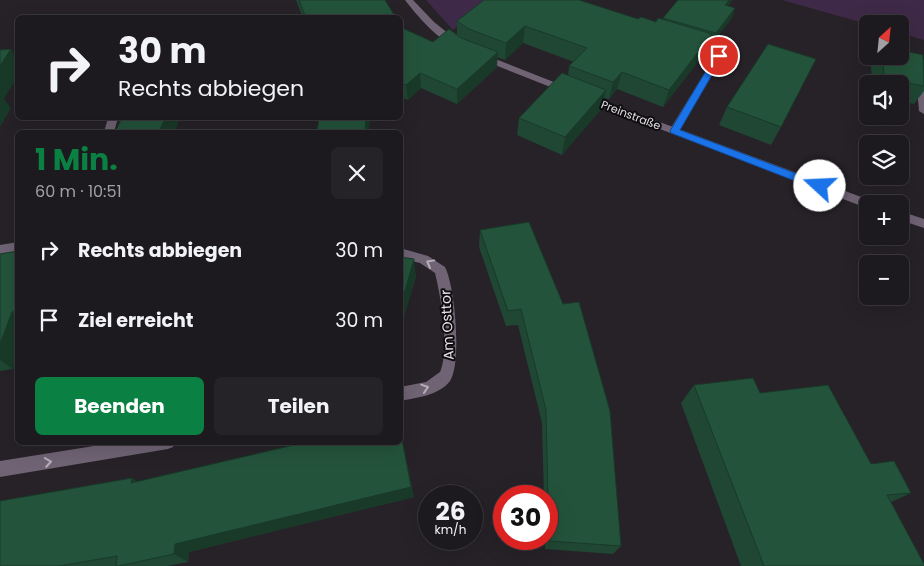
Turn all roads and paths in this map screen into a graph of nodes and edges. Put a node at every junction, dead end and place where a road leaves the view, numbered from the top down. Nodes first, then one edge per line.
1 (409, 0) edge
2 (680, 38) edge
3 (920, 64) edge
4 (924, 111) edge
5 (674, 131) junction
6 (859, 201) edge
7 (909, 218) edge
8 (924, 224) edge
9 (15, 248) edge
10 (0, 250) edge
11 (403, 254) edge
12 (403, 393) edge
13 (149, 445) edge
14 (0, 469) edge

1 - 5 street, Preinstraße
2 - 5 street
3 - 4 street
5 - 6 street, Preinstraße
7 - 8 street
9 - 10 street
12 -> 11 street, Am Osttor
14 -> 13 street

